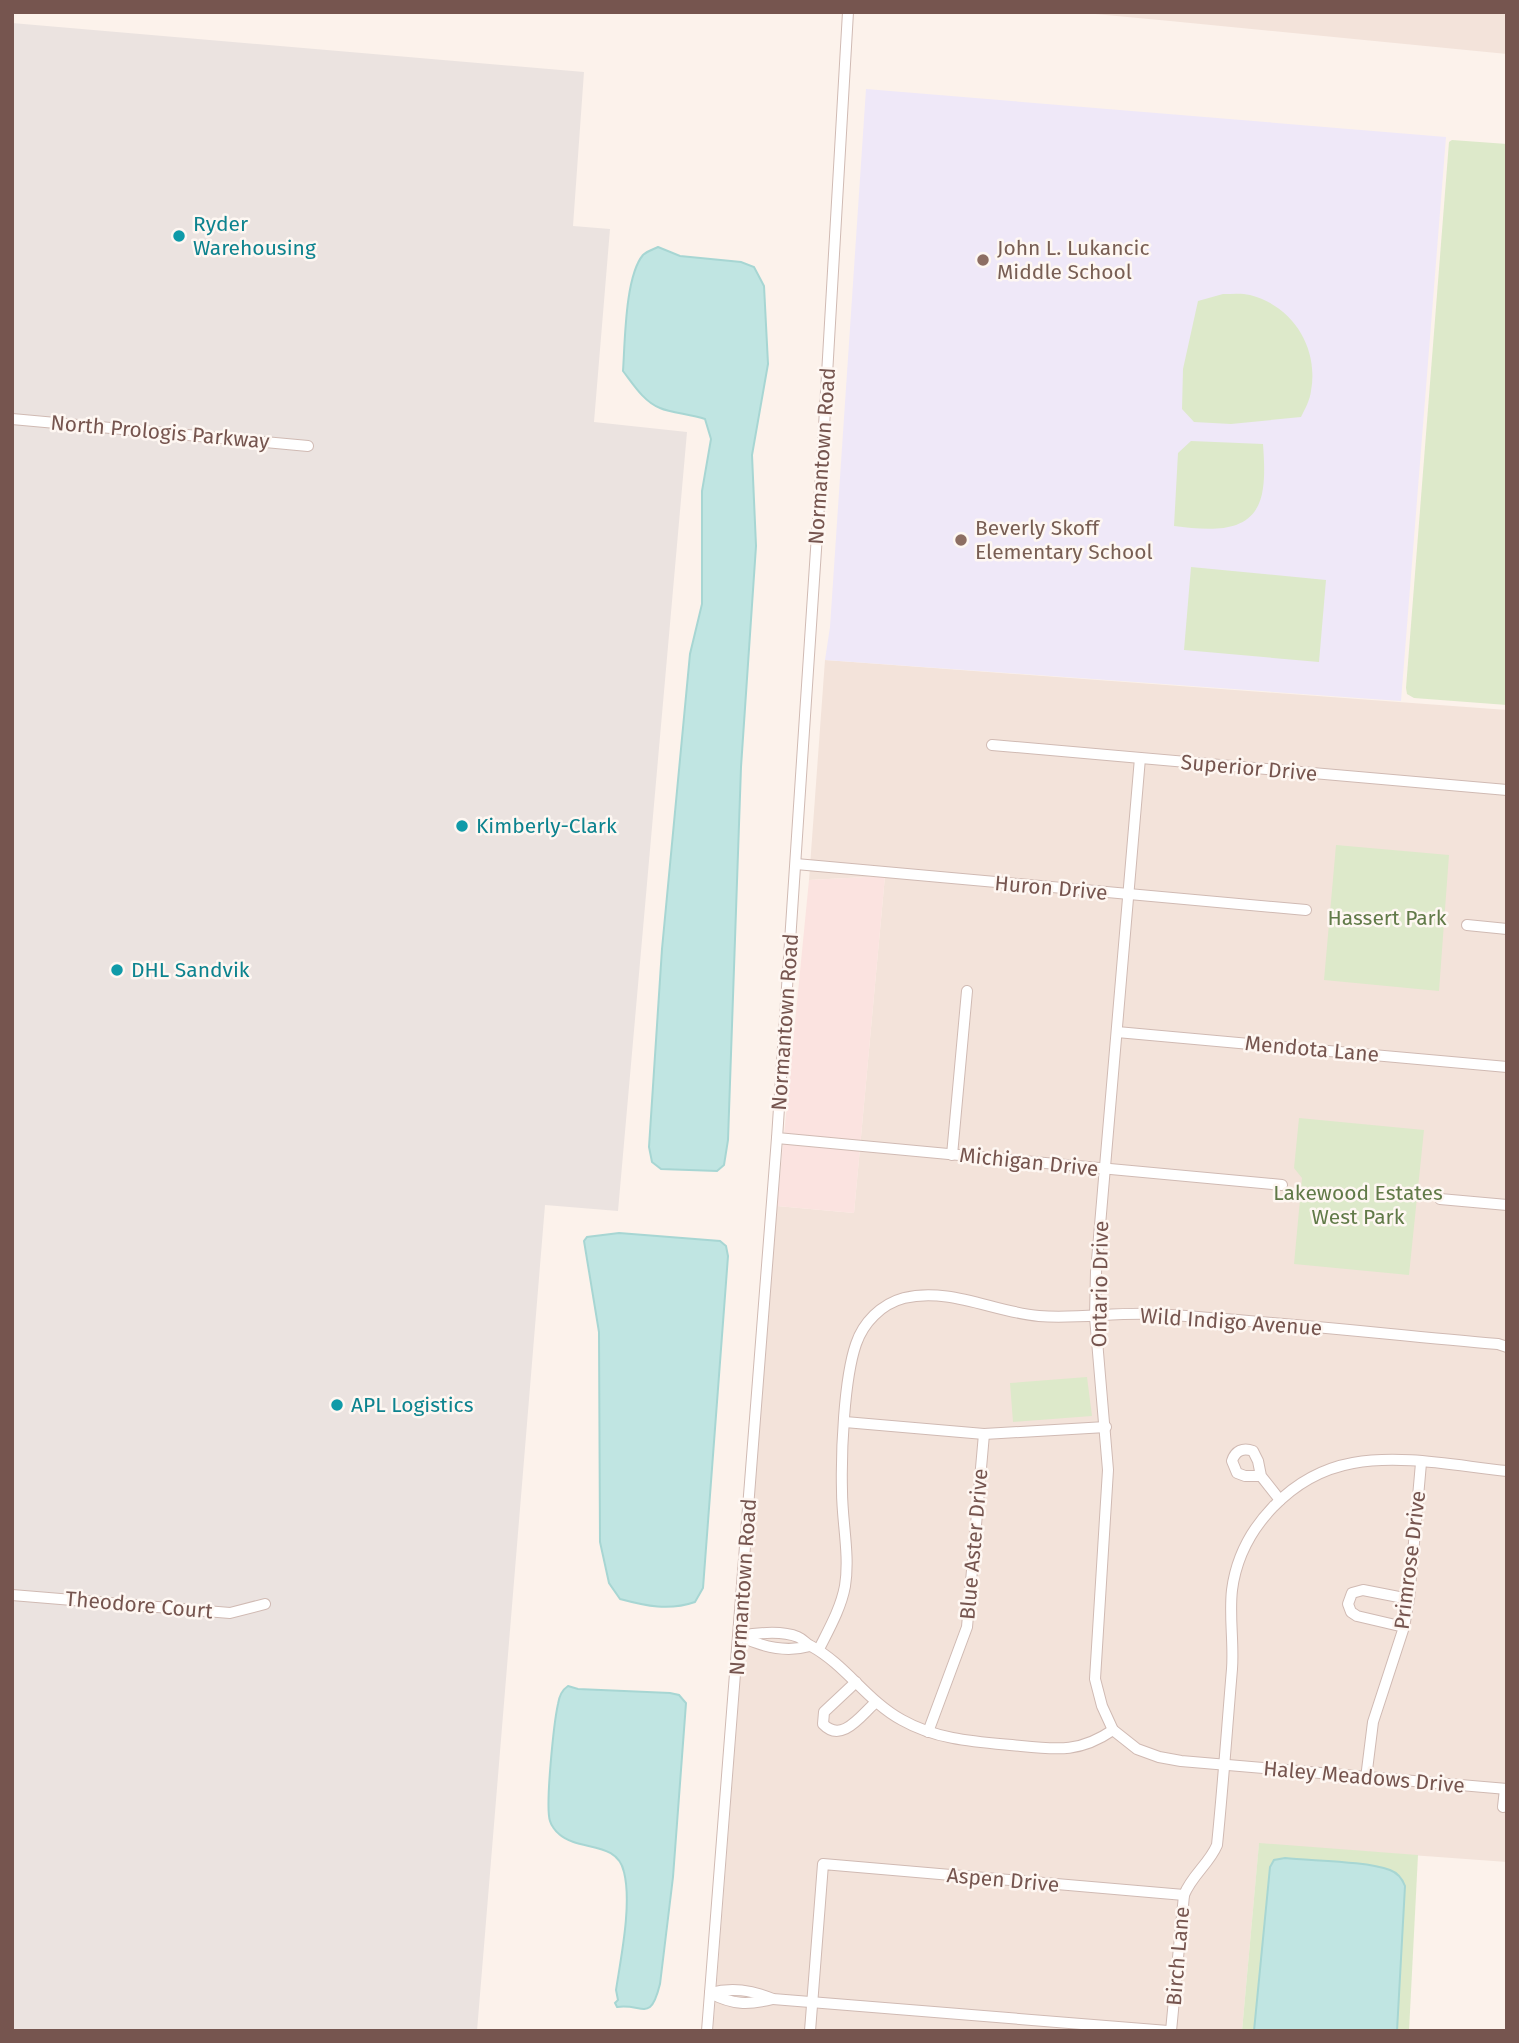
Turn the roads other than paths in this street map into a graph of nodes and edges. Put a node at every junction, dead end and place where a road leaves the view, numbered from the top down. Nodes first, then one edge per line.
1 (848, 12) edge
2 (12, 419) edge
3 (308, 446) dead end
4 (992, 744) dead end
5 (1140, 758) junction
6 (1507, 790) edge
7 (796, 864) junction
8 (1128, 896) junction
9 (1306, 911) dead end
10 (1467, 925) dead end
11 (1507, 929) edge
12 (967, 991) dead end
13 (1117, 1032) junction
14 (1507, 1067) edge
15 (777, 1138) junction
16 (952, 1155) junction
17 (1104, 1170) junction
18 (1282, 1185) dead end
19 (1440, 1199) dead end
20 (1507, 1205) edge
21 (1095, 1317) junction
22 (1507, 1347) edge
23 (845, 1422) junction
24 (1105, 1427) junction
25 (984, 1434) junction
26 (1421, 1463) junction
27 (1507, 1471) edge
28 (1261, 1476) dead end
29 (1280, 1500) junction
30 (12, 1595) edge
31 (1409, 1599) junction
32 (265, 1604) dead end
33 (1404, 1627) junction
34 (740, 1636) junction
35 (814, 1648) junction
36 (856, 1682) junction
37 (876, 1702) junction
38 (1113, 1730) junction
39 (928, 1732) junction
40 (1224, 1766) junction
41 (1366, 1778) junction
42 (1506, 1789) edge
43 (1503, 1807) dead end
44 (1184, 1895) junction
45 (710, 1993) junction
46 (812, 2002) junction
47 (707, 2031) edge
48 (810, 2031) edge
49 (1170, 2031) edge

1 - 7 street, Normantown Road
2 - 3 street, North Prologis Parkway
4 - 5 street, Superior Drive
5 - 6 street, Superior Drive
5 - 8 street, Ontario Drive
7 - 8 street, Huron Drive
7 - 15 street, Normantown Road
8 - 9 street, Huron Drive
8 - 13 street, Ontario Drive
10 - 11 street
12 - 16 street
13 - 14 street, Mendota Lane
13 - 17 street, Ontario Drive
15 - 16 street, Michigan Drive
15 - 34 street, Normantown Road
16 - 17 street, Michigan Drive
17 - 18 street, Michigan Drive
17 - 21 street, Ontario Drive
19 - 20 street
21 - 22 street, Wild Indigo Avenue
21 - 23 street, Wild Indigo Avenue
21 - 24 street, Ontario Drive
23 - 25 street
23 - 35 street
24 - 25 street
24 - 38 street, Ontario Drive
25 - 39 street, Blue Aster Drive
26 - 27 street, Birch Lane
26 - 29 street, Birch Lane
26 - 31 street, Primrose Drive
28 - 29 street
29 - 40 street, Birch Lane
30 - 32 street, Theodore Court
31 - 33 street, Primrose Drive
31 - 33 street
33 - 41 street, Primrose Drive
34 - 35 street
34 - 45 street, Normantown Road
35 - 36 street
36 - 37 street
36 - 37 street
37 - 39 street
38 - 39 street
38 - 40 street
40 - 41 street, Haley Meadows Drive
40 - 44 street, Birch Lane
41 - 42 street, Haley Meadows Drive
42 - 43 street, Haley Meadows Drive
44 - 46 street, Aspen Drive
44 - 49 street, Birch Lane
45 - 46 street
45 - 47 street, Normantown Road
46 - 48 street
46 - 49 street

